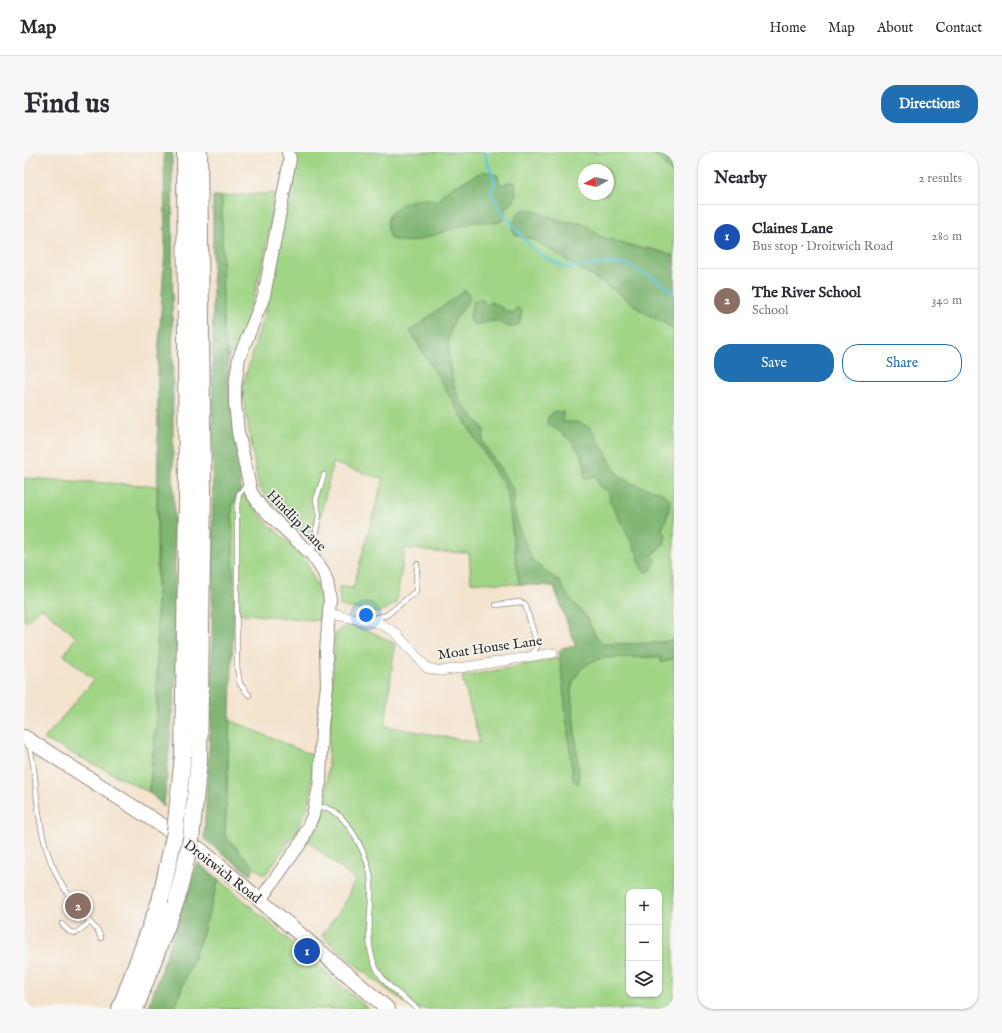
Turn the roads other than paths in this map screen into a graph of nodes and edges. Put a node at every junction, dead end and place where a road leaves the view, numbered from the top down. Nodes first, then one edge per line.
1 (185, 152) edge
2 (199, 152) edge
3 (288, 152) edge
4 (324, 475) dead end
5 (248, 484) junction
6 (312, 555) junction
7 (417, 564) dead end
8 (496, 604) dead end
9 (330, 614) junction
10 (366, 620) junction
11 (553, 653) dead end
12 (530, 657) junction
13 (249, 695) dead end
14 (26, 738) edge
15 (315, 806) junction
16 (260, 900) junction
17 (90, 922) junction
18 (62, 924) dead end
19 (101, 938) dead end
20 (120, 1009) edge
21 (135, 1009) edge
22 (388, 1009) edge
23 (418, 1009) edge

1 - 20 highway, bridge
2 - 21 highway, bridge
3 - 5 street, Hindlip Lane
4 - 6 lane
5 - 6 street, Hindlip Lane
5 - 13 lane
6 - 9 street, Hindlip Lane
7 - 10 lane
8 - 12 lane
9 - 10 street, Moat House Lane
9 - 15 street, Hindlip Lane
10 - 12 street, Moat House Lane
11 - 12 street, Moat House Lane
14 - 16 main road, Droitwich Road
14 - 17 lane
15 - 16 street, Hindlip Lane
15 - 23 lane
16 - 22 main road, Droitwich Road
17 - 18 lane
17 - 19 lane

